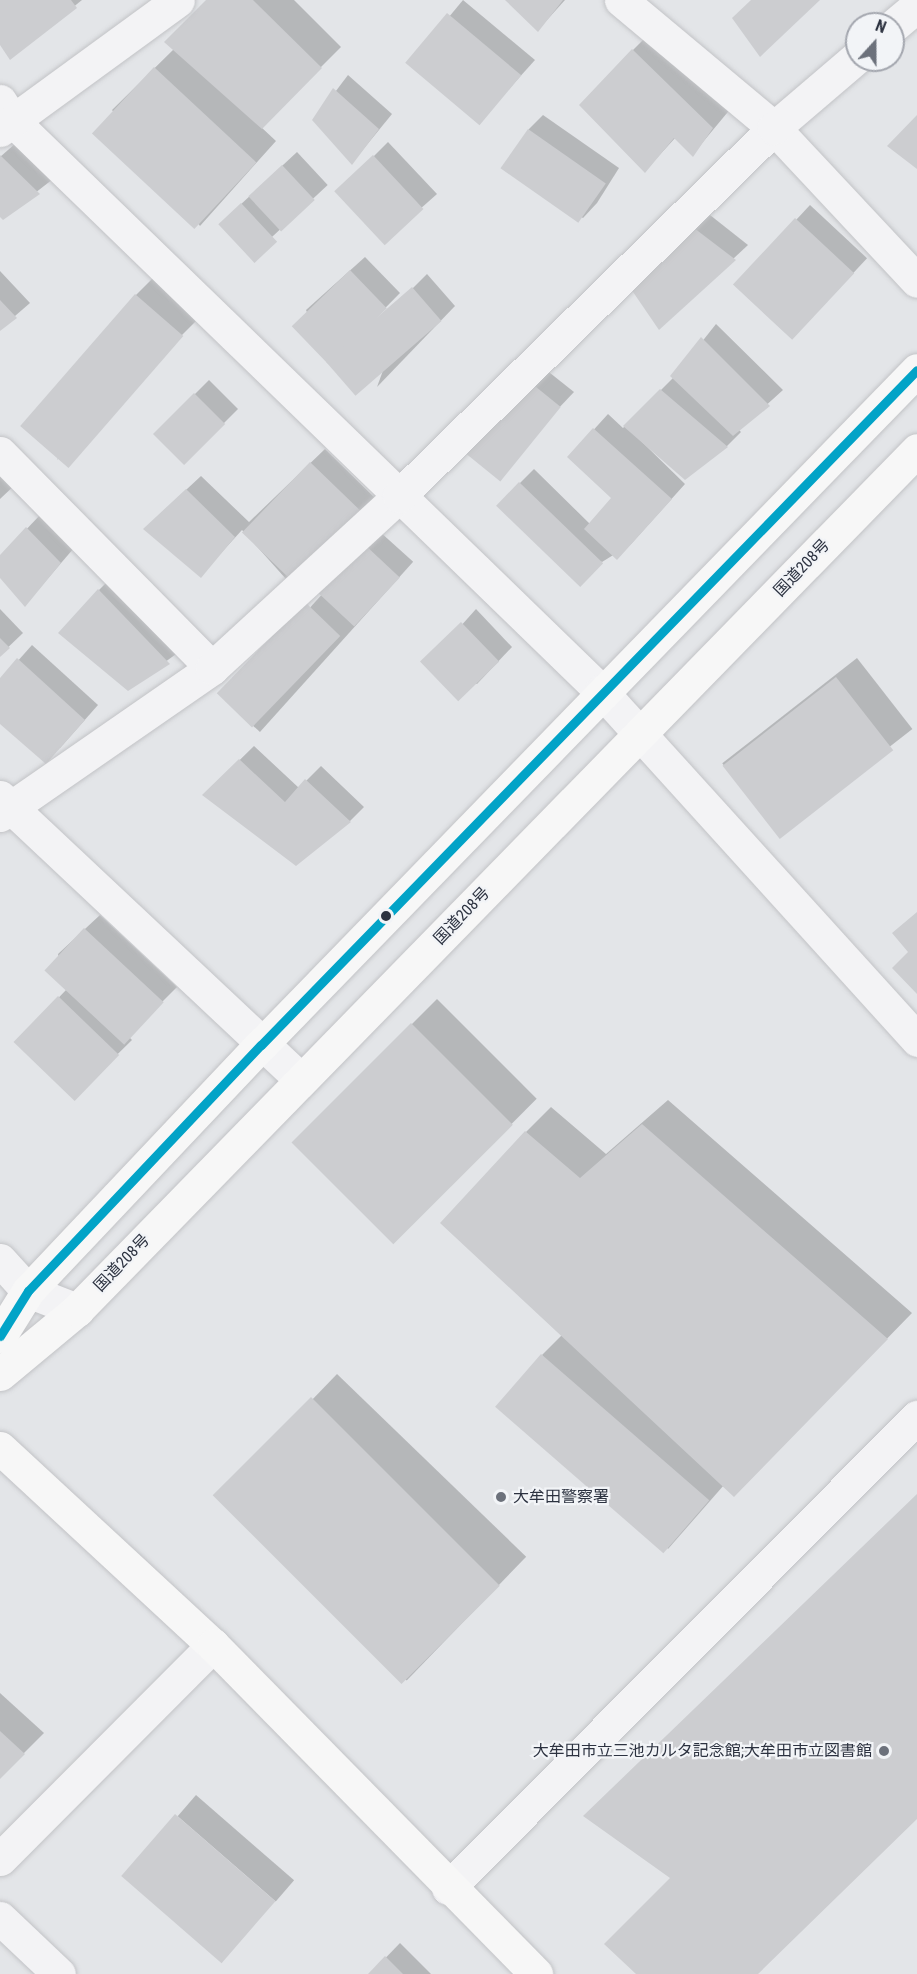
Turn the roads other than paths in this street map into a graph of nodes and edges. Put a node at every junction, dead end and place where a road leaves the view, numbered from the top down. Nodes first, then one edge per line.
1 (178, 0) edge
2 (621, 0) edge
3 (917, 6) edge
4 (905, 16) edge
5 (845, 67) edge
6 (4, 117) edge
7 (774, 128) junction
8 (917, 281) edge
9 (917, 370) edge
10 (917, 450) edge
11 (0, 453) edge
12 (399, 496) junction
13 (212, 668) junction
14 (601, 691) junction
15 (640, 734) junction
16 (4, 807) edge
17 (917, 1040) edge
18 (261, 1045) junction
19 (301, 1080) junction
20 (0, 1260) edge
21 (28, 1291) junction
22 (77, 1310) junction
23 (0, 1336) edge
24 (0, 1374) edge
25 (917, 1417) edge
26 (0, 1448) edge
27 (213, 1645) junction
28 (0, 1859) edge
29 (448, 1888) junction
30 (0, 1918) edge
31 (58, 1974) edge
32 (536, 1974) edge

1 - 6 street
2 - 7 street
3 - 4 street
5 - 7 street
6 - 12 street
7 - 8 street
7 - 12 street
9 - 14 main road
10 - 15 main road, 国道208号
11 - 13 street
12 - 13 street
12 - 14 street
13 - 16 street
14 - 15 street
14 - 18 main road
15 - 17 street
15 - 19 main road, 国道208号
16 - 18 street
18 - 19 street
18 - 21 main road
19 - 22 main road, 国道208号
20 - 21 street
21 - 22 street
21 - 23 main road
22 - 24 main road, 国道208号
25 - 29 street
26 - 27 main road
27 - 28 street
27 - 29 main road
29 - 32 main road
30 - 31 street

